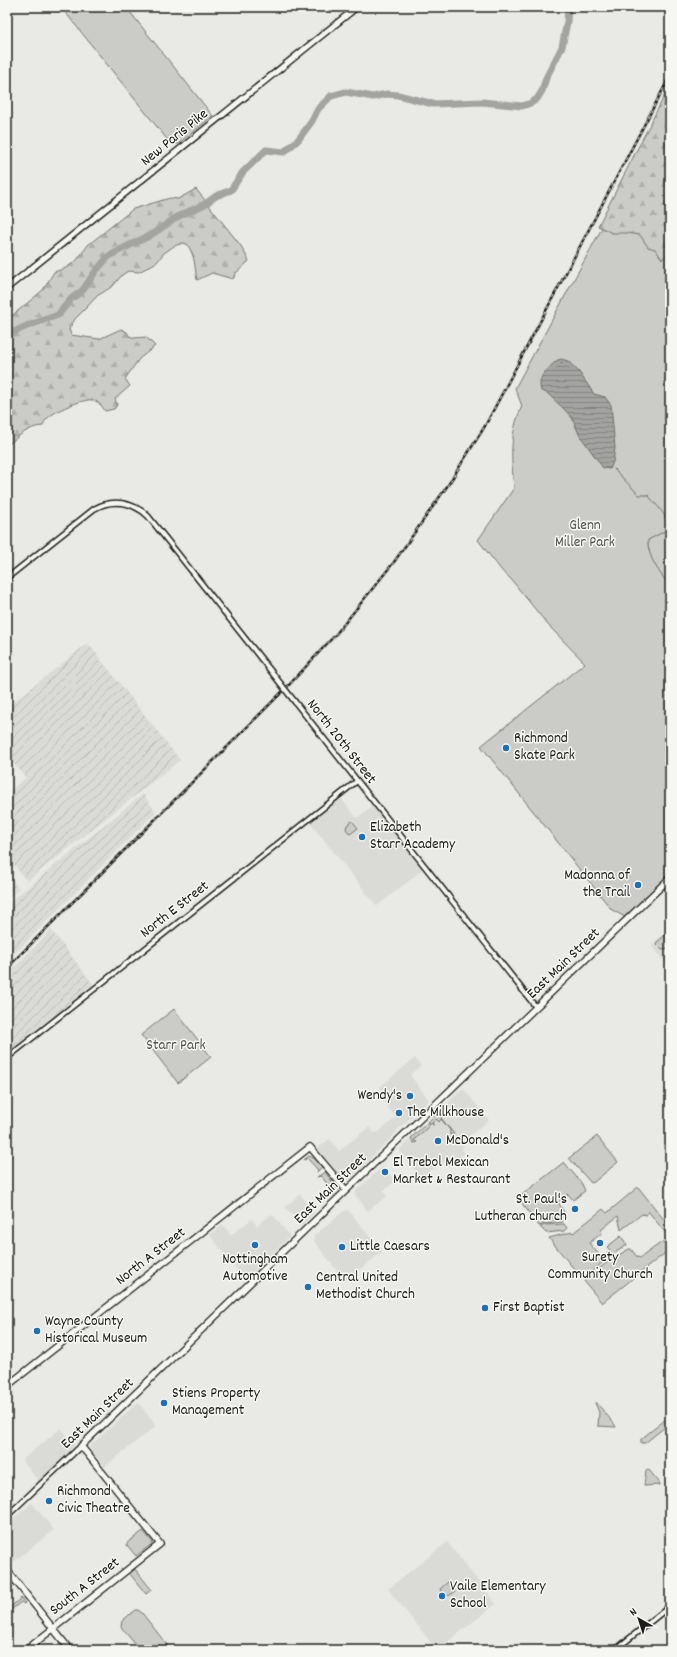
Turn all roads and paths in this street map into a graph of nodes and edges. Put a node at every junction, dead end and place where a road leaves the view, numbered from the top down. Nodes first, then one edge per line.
1 (358, 7) edge
2 (7, 288) edge
3 (7, 578) edge
4 (356, 781) junction
5 (670, 878) edge
6 (536, 1007) junction
7 (7, 1058) edge
8 (346, 1190) junction
9 (7, 1386) edge
10 (81, 1446) junction
11 (7, 1516) edge
12 (7, 1570) edge
13 (670, 1606) edge
14 (53, 1628) junction
15 (26, 1650) edge
16 (70, 1650) edge
17 (615, 1650) edge

1 - 2 main road, New Paris Pike
3 - 4 street, North 20th Street, bridge
4 - 6 street, North 20th Street
4 - 7 street, North E Street
5 - 6 main road, East Main Street
6 - 8 main road, East Main Street
8 - 9 main road, North A Street
8 - 10 main road, East Main Street
10 - 11 street, East Main Street
10 - 14 main road, South A Street
12 - 14 main road
13 - 17 street
14 - 15 main road, South A Street
14 - 16 main road

